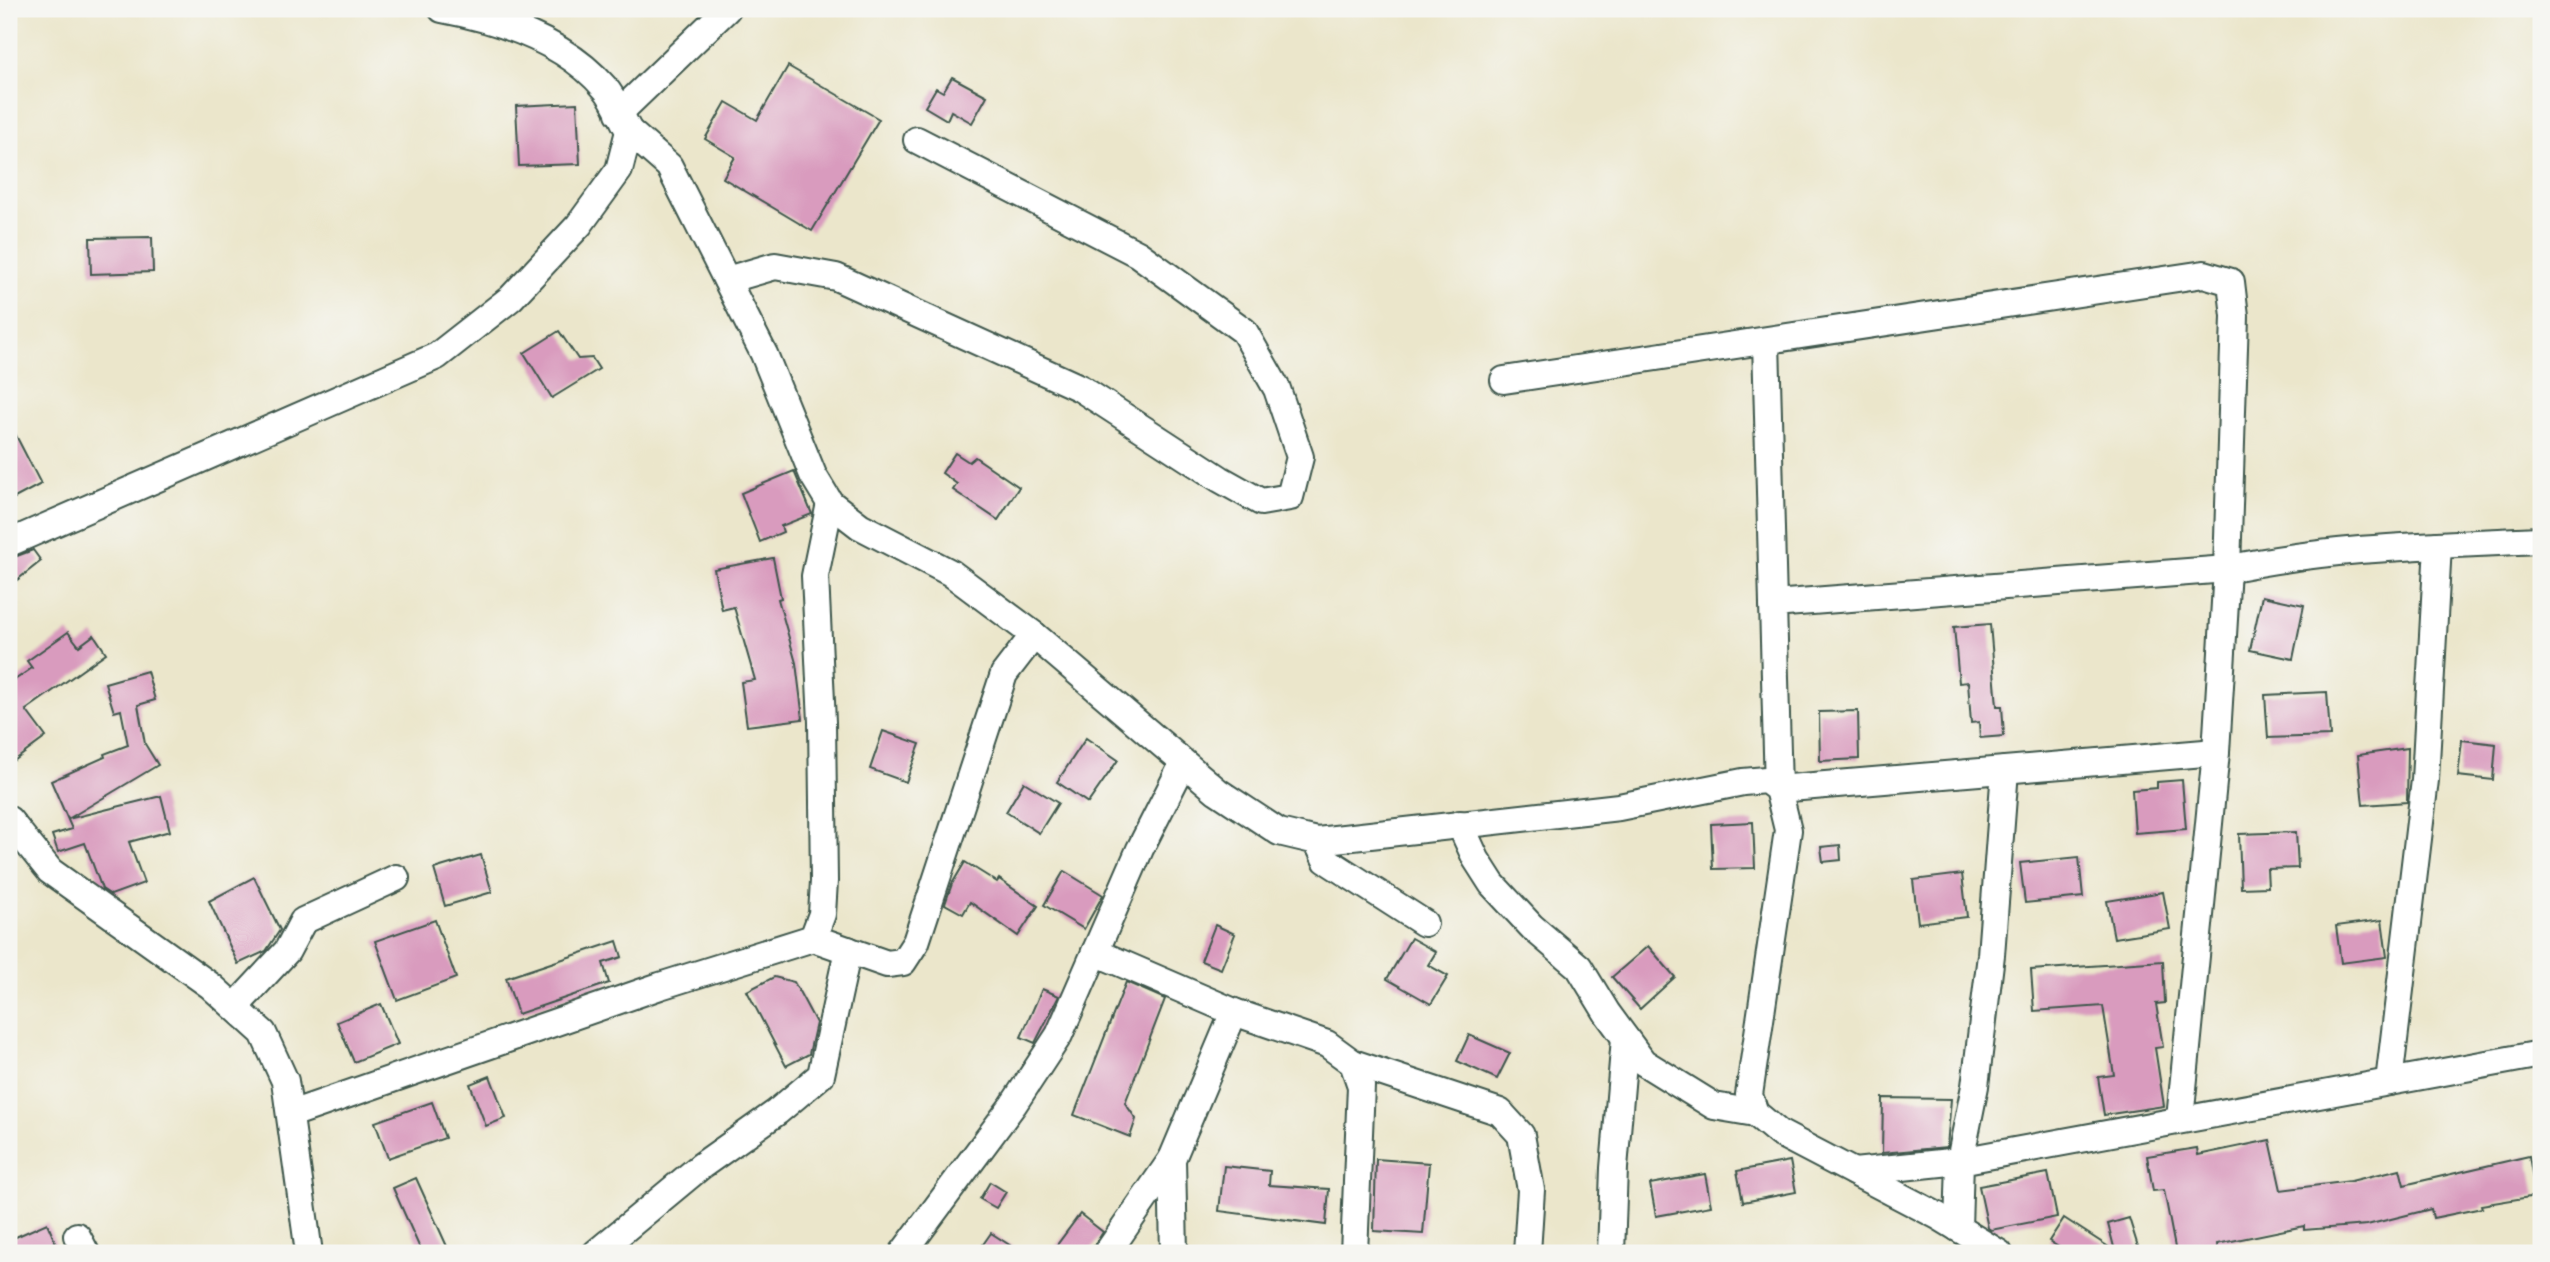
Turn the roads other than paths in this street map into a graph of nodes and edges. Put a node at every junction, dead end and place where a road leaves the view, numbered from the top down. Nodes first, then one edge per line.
1 (442, 9) edge
2 (727, 9) edge
3 (624, 122) junction
4 (917, 140) dead end
5 (727, 280) junction
6 (1766, 341) junction
7 (1504, 380) dead end
8 (830, 503) junction
9 (2541, 541) edge
10 (9, 543) edge
11 (2438, 545) junction
12 (2227, 569) junction
13 (1773, 604) junction
14 (1034, 635) junction
15 (2216, 752) junction
16 (1183, 764) junction
17 (2004, 770) junction
18 (1778, 789) junction
19 (9, 820) edge
20 (1460, 824) junction
21 (1317, 841) junction
22 (396, 878) dead end
23 (1424, 923) dead end
24 (813, 938) junction
25 (848, 950) junction
26 (1096, 952) junction
27 (235, 1007) junction
28 (1234, 1012) junction
29 (1625, 1038) junction
30 (2541, 1054) edge
31 (1353, 1063) junction
32 (2389, 1082) junction
33 (1755, 1113) junction
34 (291, 1114) junction
35 (2180, 1119) junction
36 (1172, 1159) junction
37 (1960, 1161) junction
38 (1854, 1172) junction
39 (1958, 1228) junction
40 (309, 1253) edge
41 (596, 1253) edge
42 (903, 1253) edge
43 (1107, 1253) edge
44 (1174, 1253) edge
45 (1354, 1253) edge
46 (1527, 1253) edge
47 (1611, 1253) edge
48 (1999, 1253) edge

1 - 3 street
2 - 3 street
3 - 5 street
3 - 10 street
4 - 5 street
5 - 8 street
6 - 7 street
6 - 12 street
6 - 13 street
8 - 14 street
8 - 24 street
9 - 11 street
11 - 12 street
11 - 32 street
12 - 13 street
12 - 15 street
13 - 18 street
14 - 16 street
14 - 25 street
15 - 17 street
15 - 35 street
16 - 21 street
16 - 26 street
17 - 18 street
17 - 37 street
18 - 20 street
18 - 33 street
19 - 27 street
20 - 21 street
20 - 29 street
21 - 23 street
22 - 27 street
24 - 25 street
24 - 34 street
25 - 41 street
26 - 28 street
26 - 42 street
27 - 34 street
28 - 31 street
28 - 36 street
29 - 33 street
29 - 47 street
30 - 32 street
31 - 45 street
31 - 46 street
32 - 35 street
33 - 38 street
34 - 40 street
35 - 37 street
36 - 43 street
36 - 44 street
37 - 38 street
37 - 39 street
38 - 39 street
39 - 48 street

